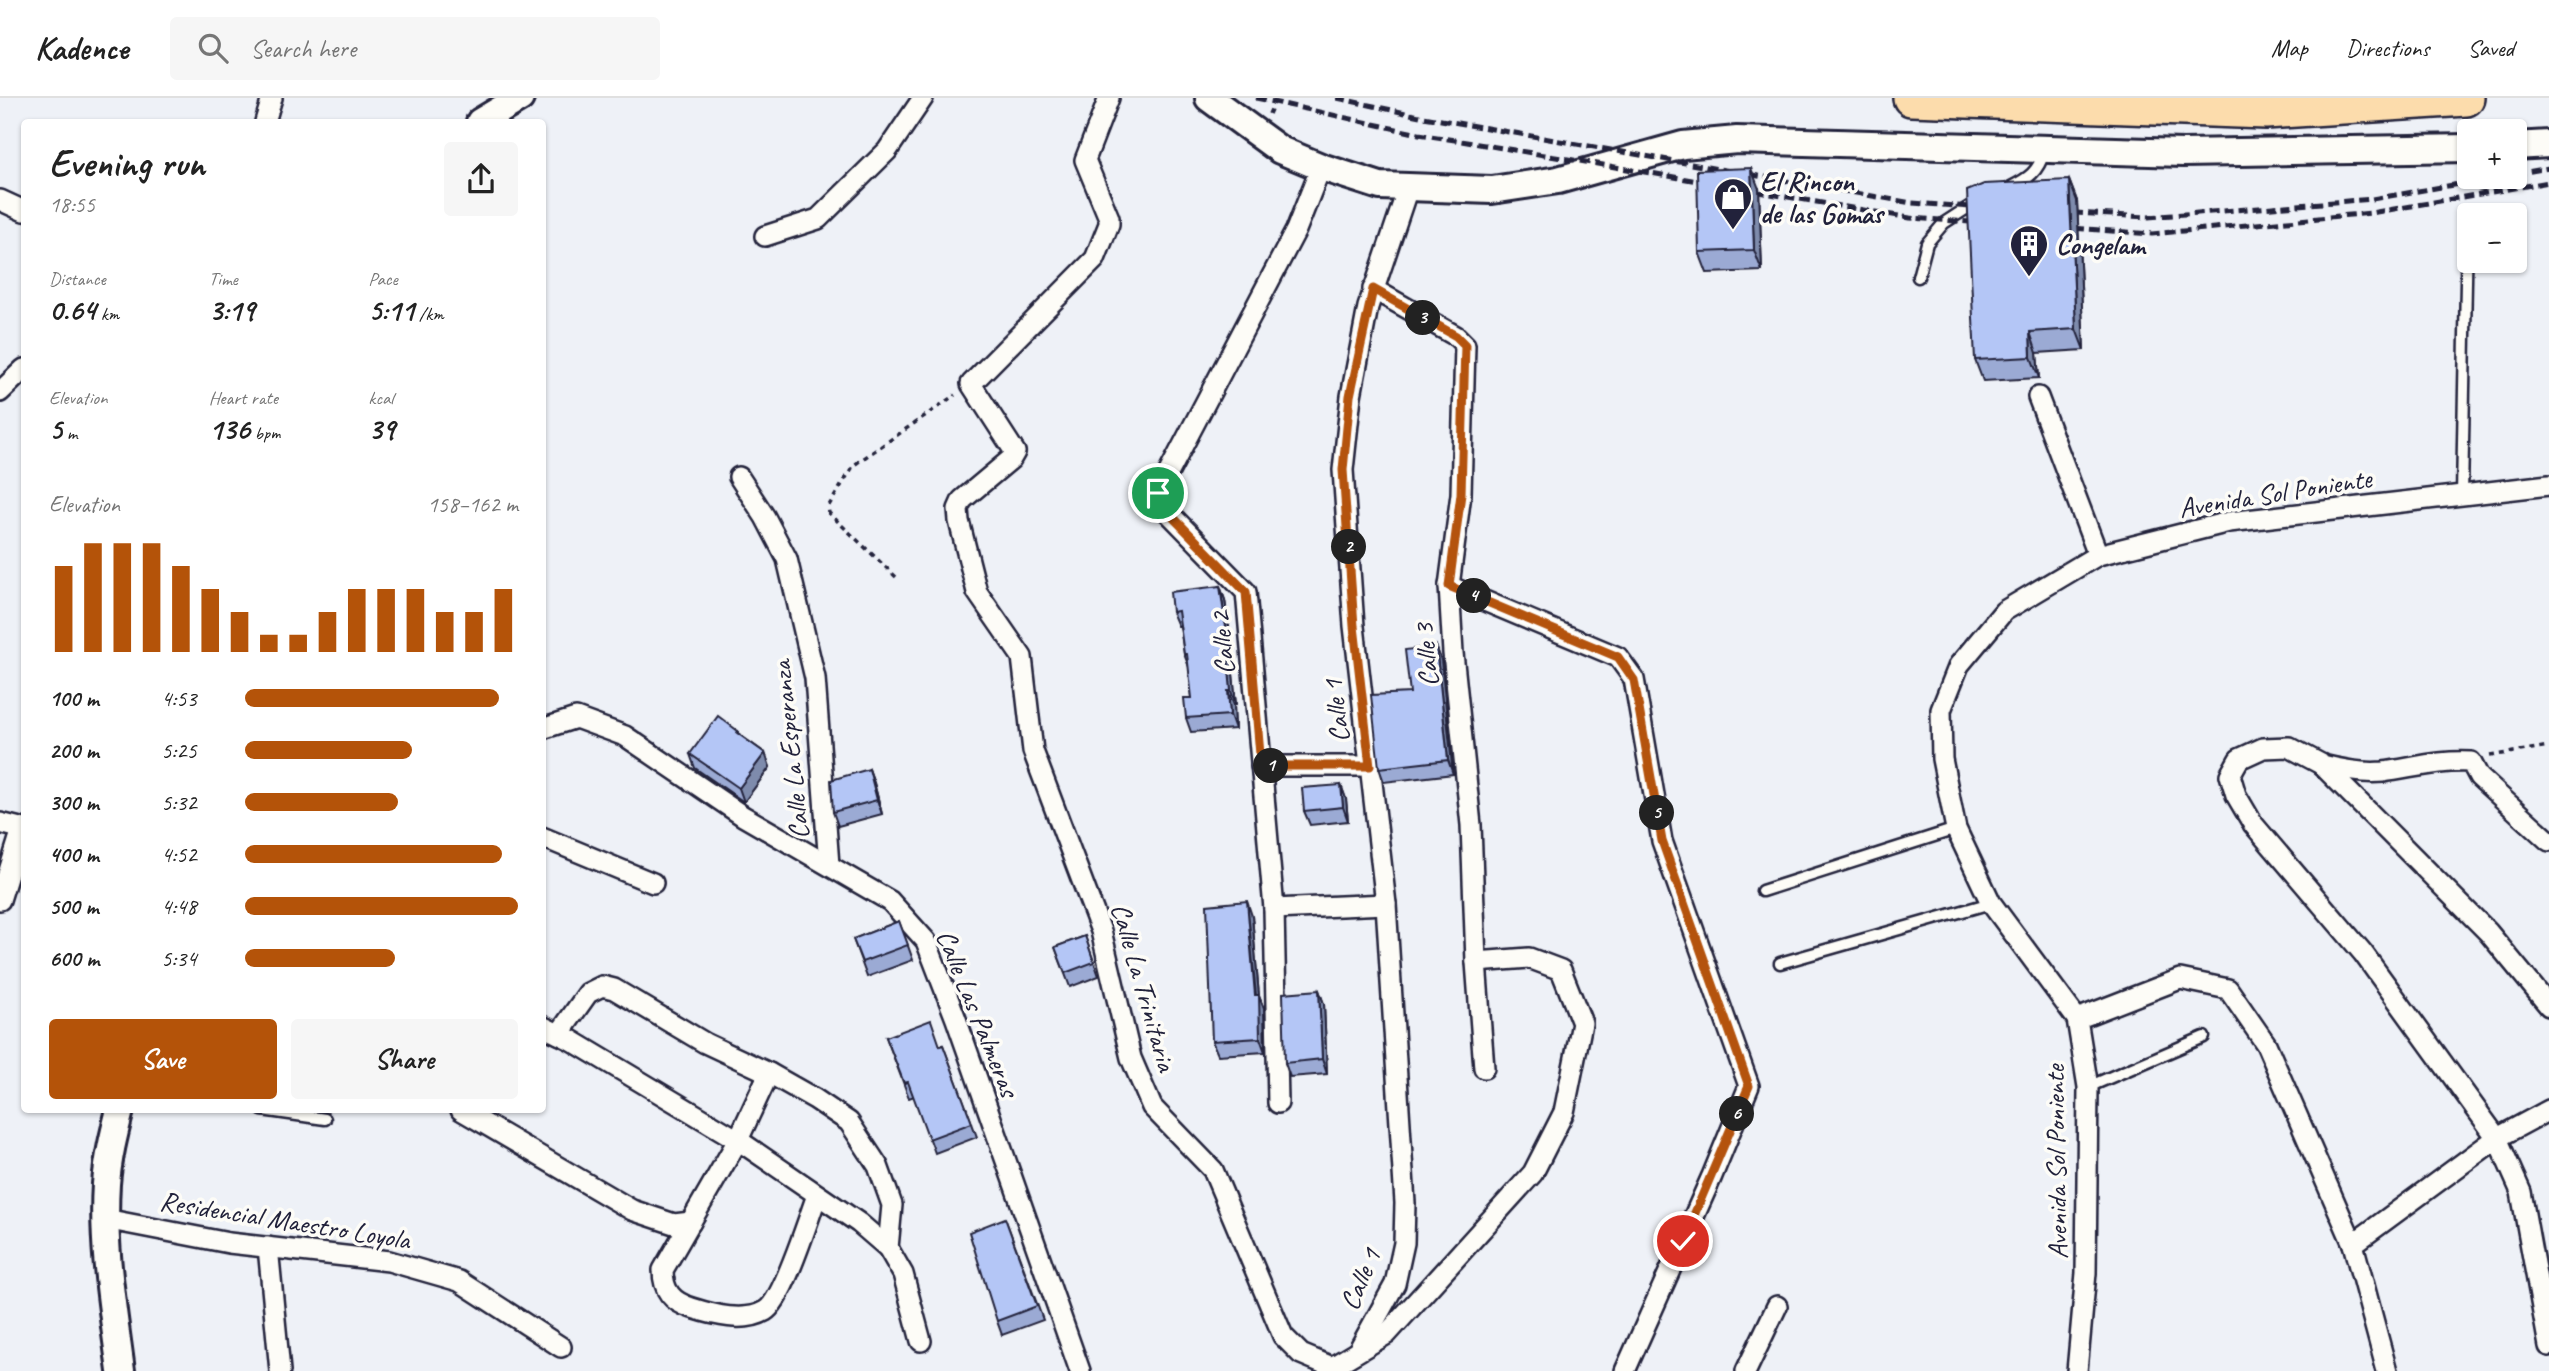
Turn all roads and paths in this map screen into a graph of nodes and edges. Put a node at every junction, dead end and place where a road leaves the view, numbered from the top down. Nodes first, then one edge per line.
1 (272, 98) edge
2 (520, 98) edge
3 (922, 98) edge
4 (1109, 98) edge
5 (1209, 98) edge
6 (1911, 98) edge
7 (2466, 98) edge
8 (266, 119) edge
9 (485, 119) edge
10 (2549, 144) edge
11 (2527, 145) edge
12 (2045, 148) junction
13 (2457, 148) edge
14 (1321, 167) junction
15 (1408, 188) junction
16 (2004, 190) edge
17 (1986, 198) edge
18 (0, 200) edge
19 (21, 210) edge
20 (765, 236) dead end
21 (2466, 273) edge
22 (1917, 277) dead end
23 (1373, 289) junction
24 (21, 372) edge
25 (971, 384) junction
26 (0, 392) edge
27 (2038, 397) dead end
28 (739, 477) dead end
29 (2549, 485) edge
30 (2462, 496) junction
31 (2098, 555) junction
32 (896, 577) dead end
33 (1449, 586) junction
34 (546, 728) edge
35 (2549, 746) edge
36 (2471, 762) junction
37 (2321, 764) junction
38 (1261, 766) junction
39 (1370, 766) junction
40 (0, 823) edge
41 (21, 828) edge
42 (1956, 829) junction
43 (21, 835) edge
44 (546, 838) edge
45 (2549, 841) edge
46 (829, 865) junction
47 (653, 883) dead end
48 (1762, 891) dead end
49 (0, 900) edge
50 (1991, 903) junction
51 (1386, 904) junction
52 (1274, 909) junction
53 (1476, 962) junction
54 (1780, 963) dead end
55 (2549, 1006) edge
56 (2077, 1019) junction
57 (551, 1030) edge
58 (2204, 1037) dead end
59 (1484, 1068) dead end
60 (769, 1073) junction
61 (2088, 1087) junction
62 (1278, 1103) dead end
63 (2549, 1110) edge
64 (119, 1113) edge
65 (283, 1113) edge
66 (466, 1113) edge
67 (325, 1119) dead end
68 (2497, 1138) junction
69 (738, 1140) junction
70 (817, 1195) junction
71 (105, 1219) junction
72 (691, 1222) junction
73 (2353, 1244) junction
74 (268, 1247) junction
75 (888, 1248) junction
76 (1777, 1306) dead end
77 (921, 1340) dead end
78 (2549, 1346) edge
79 (561, 1348) dead end
80 (1358, 1352) junction
81 (121, 1371) edge
82 (280, 1371) edge
83 (1080, 1371) edge
84 (1625, 1371) edge
85 (1746, 1371) edge
86 (2077, 1371) edge
87 (2387, 1371) edge

1 - 8 street
2 - 9 street
3 - 20 street
4 - 25 street
5 - 14 street
6 - 7 highway
10 - 11 street
12 - 13 street
12 - 15 street
12 - 16 lane
14 - 15 street
14 - 38 street, Calle 2
15 - 23 street, Calle 1
17 - 22 lane
18 - 19 street
21 - 30 lane
23 - 33 street, Calle 3
23 - 39 street, Calle 1
24 - 26 street
25 - 32 path
25 - 80 street, Calle La Trinitaria
27 - 31 street
28 - 46 street, Calle La Esperanza
29 - 30 street, Avenida Sol Poniente
30 - 31 street, Avenida Sol Poniente
31 - 42 street, Avenida Sol Poniente
33 - 53 street, Calle 3
33 - 84 street
34 - 46 street, Calle Las Palmeras
35 - 36 path
36 - 37 street
36 - 45 street
37 - 55 street
37 - 68 street
38 - 39 street
38 - 52 street, Calle 2
39 - 51 street, Calle 1
40 - 41 street
42 - 48 lane
42 - 50 street, Avenida Sol Poniente
43 - 49 street
44 - 47 street
46 - 83 street, Calle Las Palmeras
50 - 54 lane
50 - 56 street, Avenida Sol Poniente
51 - 52 street
51 - 80 street, Calle 1
52 - 62 street, Calle 2
53 - 59 street, Calle 3
53 - 80 street, Calle La Trinitaria
56 - 61 street, Avenida Sol Poniente
56 - 73 street
57 - 60 street
57 - 69 street
58 - 61 lane
60 - 69 street
60 - 75 street
61 - 86 street, Avenida Sol Poniente
63 - 68 street
64 - 71 street
65 - 67 lane
66 - 72 street
68 - 73 street
68 - 78 street
69 - 70 street
69 - 72 street
70 - 72 street
70 - 75 street
71 - 74 street, Residencial Maestro Loyola
71 - 81 street
73 - 87 street
74 - 79 street, Residencial Maestro Loyola
74 - 82 street
75 - 77 street
76 - 85 street

